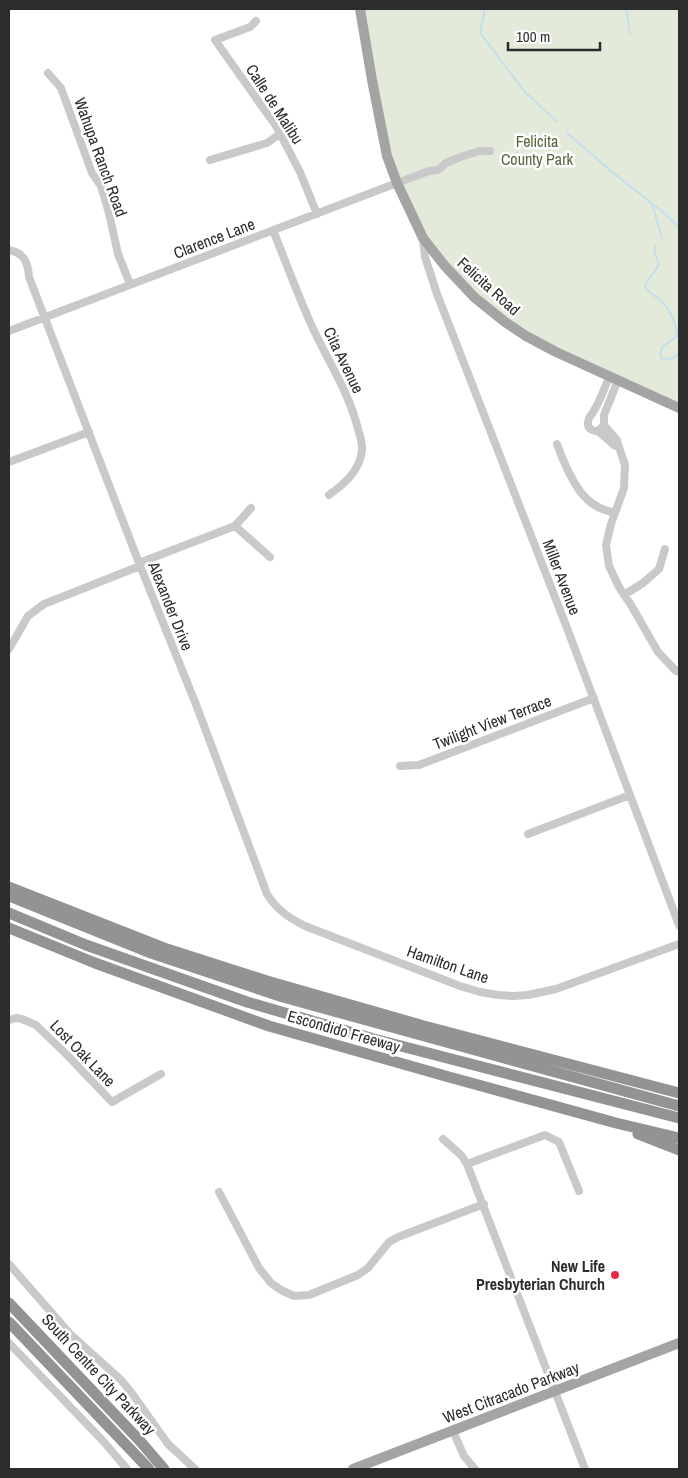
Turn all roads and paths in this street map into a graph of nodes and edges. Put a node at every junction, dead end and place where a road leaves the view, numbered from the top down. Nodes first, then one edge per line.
1 (360, 9) edge
2 (256, 21) dead end
3 (48, 73) dead end
4 (280, 134) junction
5 (490, 151) dead end
6 (210, 160) dead end
7 (397, 183) junction
8 (317, 214) junction
9 (273, 230) junction
10 (423, 238) junction
11 (9, 250) edge
12 (130, 284) junction
13 (45, 317) junction
14 (9, 331) edge
15 (614, 378) junction
16 (679, 408) edge
17 (604, 425) junction
18 (598, 431) junction
19 (89, 432) junction
20 (557, 444) dead end
21 (619, 447) junction
22 (9, 462) edge
23 (328, 495) dead end
24 (251, 508) dead end
25 (615, 512) junction
26 (235, 526) junction
27 (665, 549) dead end
28 (270, 557) dead end
29 (139, 565) junction
30 (624, 595) junction
31 (9, 649) edge
32 (679, 672) edge
33 (594, 698) junction
34 (400, 766) dead end
35 (630, 795) junction
36 (528, 834) dead end
37 (9, 886) edge
38 (9, 896) edge
39 (274, 904) joint
40 (9, 913) edge
41 (679, 925) edge
42 (9, 928) edge
43 (679, 944) edge
44 (9, 1020) edge
45 (161, 1074) dead end
46 (679, 1093) edge
47 (679, 1106) edge
48 (679, 1118) edge
49 (616, 1123) junction
50 (679, 1138) edge
51 (443, 1140) dead end
52 (679, 1150) edge
53 (467, 1164) junction
54 (219, 1192) dead end
55 (579, 1192) dead end
56 (484, 1204) junction
57 (9, 1264) edge
58 (9, 1303) edge
59 (9, 1322) edge
60 (9, 1343) edge
61 (679, 1343) edge
62 (555, 1391) junction
63 (453, 1431) junction
64 (127, 1469) edge
65 (149, 1469) edge
66 (164, 1469) edge
67 (195, 1469) edge
68 (353, 1469) edge
69 (475, 1469) edge
70 (586, 1469) edge

1 - 7 main road, Felicita Road
2 - 4 street, Calle de Malibu
3 - 12 street, Wahupa Ranch Road
4 - 6 street
4 - 8 street, Calle de Malibu
5 - 7 street, Clarence Lane
7 - 8 street, Clarence Lane
7 - 10 main road, Felicita Road
8 - 9 street, Clarence Lane
9 - 12 street, Clarence Lane
9 - 23 street, Cita Avenue
10 - 15 main road, Felicita Road
10 - 33 street, Miller Avenue
11 - 13 street, Alexander Drive
12 - 13 street, Clarence Lane
13 - 14 street, Clarence Lane
13 - 19 street, Alexander Drive
15 - 16 main road, Felicita Road
15 - 17 street
15 - 18 street
17 - 18 street
17 - 21 street
18 - 21 street
19 - 22 street
19 - 29 street, Alexander Drive
20 - 25 street
21 - 25 street
24 - 26 street
25 - 30 street
26 - 28 street
26 - 29 street
27 - 30 street
29 - 31 street
29 - 39 street, Alexander Drive
30 - 32 street
33 - 34 street, Twilight View Terrace
33 - 35 street, Miller Avenue
35 - 36 street
35 - 41 street, Miller Avenue
37 - 46 highway, Escondido Freeway
38 - 47 highway
39 - 43 street, Hamilton Lane
40 - 48 highway
42 - 49 highway, Escondido Freeway
44 - 45 street, Lost Oak Lane
49 - 50 highway, Escondido Freeway
49 - 52 highway
51 - 53 street
53 - 55 street
53 - 56 street
54 - 56 street
56 - 62 street
57 - 67 street, South Centre City Parkway
58 - 66 highway, South Centre City Parkway
59 - 65 highway, South Centre City Parkway
60 - 64 street
61 - 62 main road, West Citracado Parkway
62 - 63 main road, West Citracado Parkway
62 - 70 street
63 - 68 main road, West Citracado Parkway
63 - 69 street

